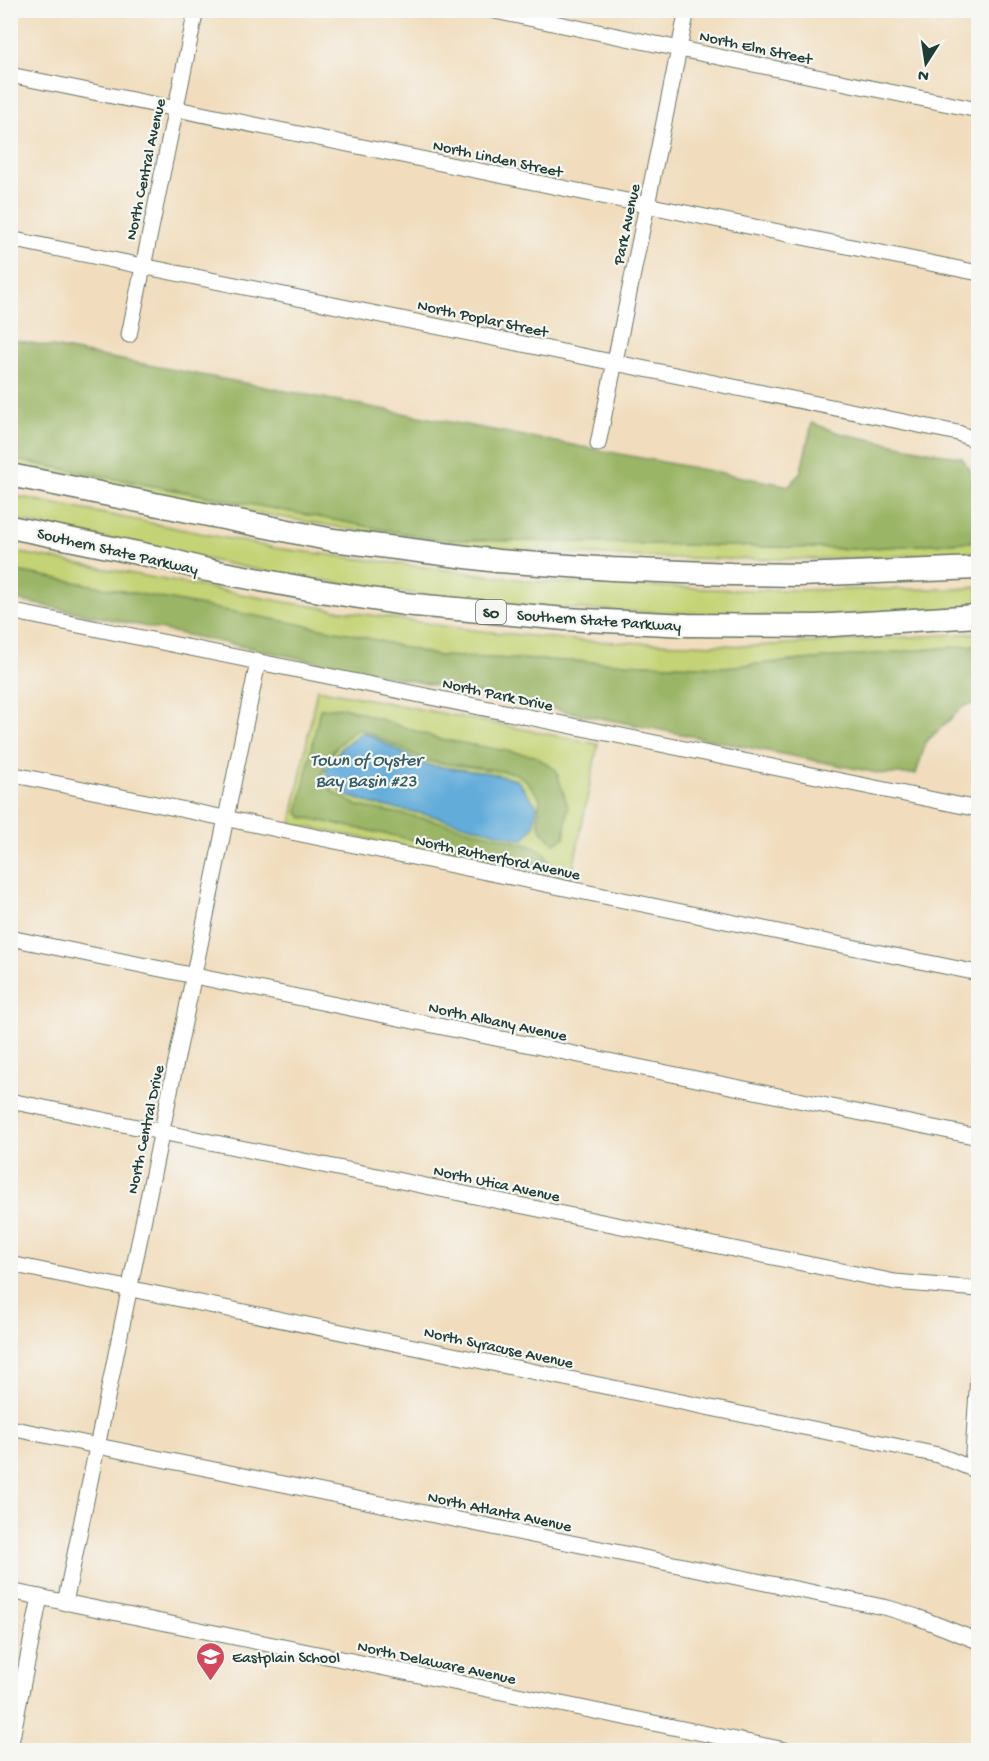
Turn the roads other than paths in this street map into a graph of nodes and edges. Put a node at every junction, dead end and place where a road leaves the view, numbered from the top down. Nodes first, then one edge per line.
1 (196, 10) edge
2 (490, 10) edge
3 (687, 10) edge
4 (679, 49) junction
5 (10, 75) edge
6 (175, 109) junction
7 (978, 110) edge
8 (647, 206) junction
9 (10, 239) edge
10 (143, 266) junction
11 (978, 271) edge
12 (129, 335) dead end
13 (615, 363) junction
14 (598, 444) dead end
15 (978, 444) edge
16 (10, 475) edge
17 (10, 526) edge
18 (978, 567) edge
19 (10, 611) edge
20 (978, 616) edge
21 (258, 662) junction
22 (10, 774) edge
23 (978, 809) edge
24 (226, 819) junction
25 (10, 938) edge
26 (978, 973) edge
27 (194, 976) junction
28 (10, 1101) edge
29 (162, 1132) junction
30 (978, 1137) edge
31 (10, 1264) edge
32 (129, 1289) junction
33 (978, 1289) edge
34 (978, 1376) edge
35 (10, 1428) edge
36 (97, 1446) junction
37 (975, 1469) edge
38 (10, 1591) edge
39 (40, 1597) junction
40 (65, 1602) junction
41 (978, 1641) edge
42 (10, 1748) edge
43 (785, 1750) edge

1 - 6 street, North Central Avenue
2 - 4 street, North Elm Street
3 - 4 street, Park Avenue
4 - 7 street, North Elm Street
4 - 8 street, Park Avenue
5 - 6 street, North Linden Street
6 - 8 street, North Linden Street
6 - 10 street, North Central Avenue
8 - 11 street, North Linden Street
8 - 13 street, Park Avenue
9 - 10 street, North Poplar Street
10 - 12 street, North Central Avenue
10 - 13 street, North Poplar Street
13 - 14 street, Park Avenue
13 - 15 street, North Poplar Street
16 - 18 highway
17 - 20 highway, Southern State Parkway / SO
19 - 21 street, North Park Drive
21 - 23 street, North Park Drive
21 - 24 street, North Central Drive
22 - 24 street, North Rutherford Avenue
24 - 26 street, North Rutherford Avenue
24 - 27 street, North Central Drive
25 - 27 street, North Albany Avenue
27 - 29 street, North Central Drive
27 - 30 street, North Albany Avenue
28 - 29 street, North Utica Avenue
29 - 32 street, North Central Drive
29 - 33 street, North Utica Avenue
31 - 32 street, North Syracuse Avenue
32 - 36 street, North Central Drive
32 - 37 street, North Syracuse Avenue
34 - 37 street
35 - 36 street, North Atlanta Avenue
36 - 40 street, North Central Drive
36 - 41 street, North Atlanta Avenue
38 - 39 street, North Delaware Avenue
39 - 40 street, North Delaware Avenue
39 - 42 street
40 - 43 street, North Delaware Avenue

